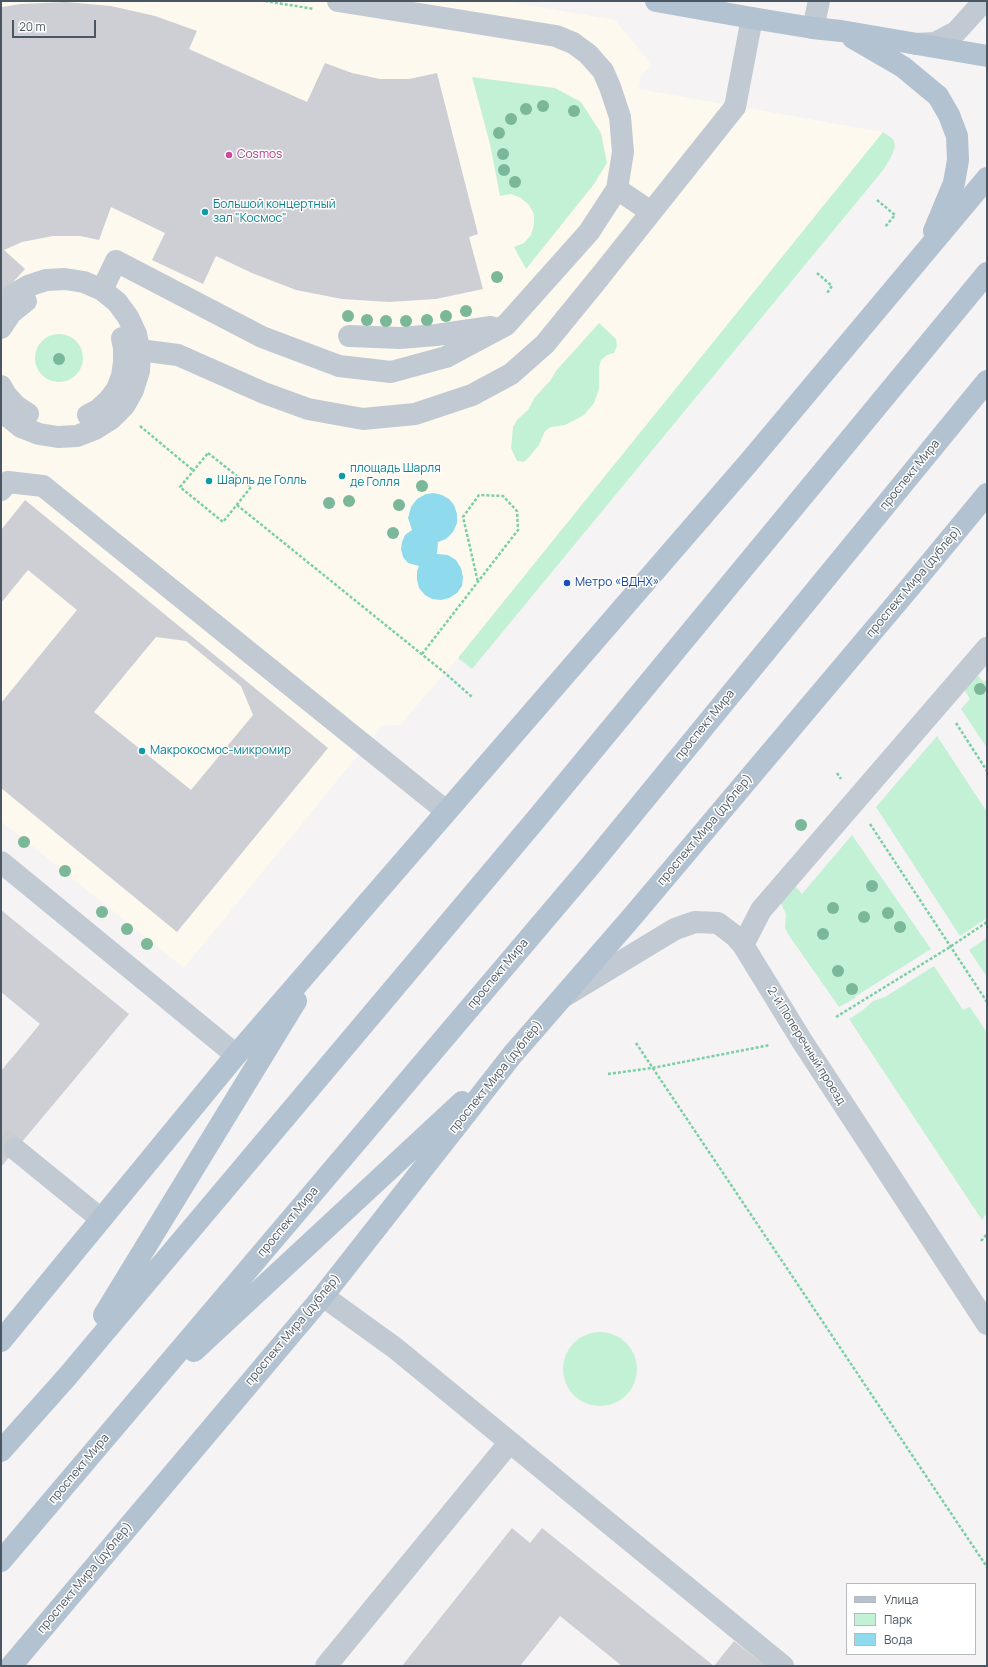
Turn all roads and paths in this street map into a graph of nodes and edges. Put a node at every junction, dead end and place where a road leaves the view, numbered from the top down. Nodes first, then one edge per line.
1 (338, 1) edge
2 (656, 1) edge
3 (819, 1) edge
4 (984, 1) edge
5 (752, 18) junction
6 (813, 28) junction
7 (841, 31) junction
8 (915, 44) junction
9 (987, 56) edge
10 (987, 178) edge
11 (617, 189) junction
12 (877, 200) dead end
13 (651, 212) junction
14 (885, 227) dead end
15 (925, 251) junction
16 (987, 273) edge
17 (817, 274) dead end
18 (102, 290) junction
19 (827, 293) dead end
20 (1, 306) edge
21 (506, 325) junction
22 (1, 328) edge
23 (349, 336) dead end
24 (124, 348) junction
25 (987, 381) edge
26 (1, 386) edge
27 (1, 409) edge
28 (138, 424) dead end
29 (194, 471) junction
30 (1, 490) edge
31 (987, 494) edge
32 (237, 505) junction
33 (478, 582) junction
34 (987, 648) edge
35 (422, 654) junction
36 (472, 697) dead end
37 (954, 720) dead end
38 (987, 771) edge
39 (837, 773) dead end
40 (855, 801) junction
41 (446, 811) junction
42 (1, 862) edge
43 (987, 922) edge
44 (743, 945) junction
45 (329, 946) junction
46 (950, 947) junction
47 (560, 999) junction
48 (987, 1002) edge
49 (836, 1017) dead end
50 (636, 1044) dead end
51 (770, 1045) dead end
52 (513, 1054) junction
53 (236, 1055) junction
54 (652, 1068) junction
55 (608, 1074) dead end
56 (15, 1150) tunnel mouth
57 (101, 1219) junction
58 (987, 1234) edge
59 (981, 1241) dead end
60 (322, 1296) junction
61 (987, 1324) edge
62 (1, 1341) edge
63 (66, 1378) junction
64 (121, 1419) junction
65 (510, 1442) junction
66 (1, 1451) edge
67 (1, 1562) edge
68 (987, 1567) edge
69 (11, 1666) edge
70 (326, 1666) edge
71 (783, 1666) edge

1 - 11 street
2 - 5 main road
3 - 6 street
4 - 8 street
5 - 6 main road
5 - 13 street
6 - 7 main road
7 - 8 main road
7 - 15 main road
8 - 9 main road
10 - 15 main road
11 - 13 street
11 - 21 street
12 - 14 path
13 - 24 street, bridge
15 - 41 main road
16 - 63 main road
17 - 19 path
18 - 20 street
18 - 21 street
18 - 27 street
21 - 23 street
22 - 24 street
24 - 26 street
25 - 64 main road, проспект Мира
28 - 29 path
29 - 32 path
29 - 32 path
30 - 41 street
31 - 47 main road, проспект Мира (дублёр)
32 - 35 path
33 - 33 path
33 - 35 path
34 - 40 street
35 - 36 path
37 - 38 path
39 - 40 path
40 - 44 street
40 - 46 path
41 - 45 main road
42 - 53 street
43 - 46 path
44 - 47 street, 2-й Поперечный проезд
44 - 61 street, 2-й Поперечный проезд
45 - 53 main road
45 - 63 main road
46 - 48 path
46 - 49 path
47 - 52 main road, проспект Мира (дублёр)
50 - 54 path
51 - 54 path
52 - 60 main road, проспект Мира (дублёр)
52 - 64 main road
53 - 57 main road
54 - 55 path
54 - 68 path
56 - 57 street
57 - 62 main road
58 - 59 path
60 - 65 street
60 - 69 main road, проспект Мира (дублёр)
63 - 66 main road
64 - 67 main road, проспект Мира
65 - 70 street
65 - 71 street

